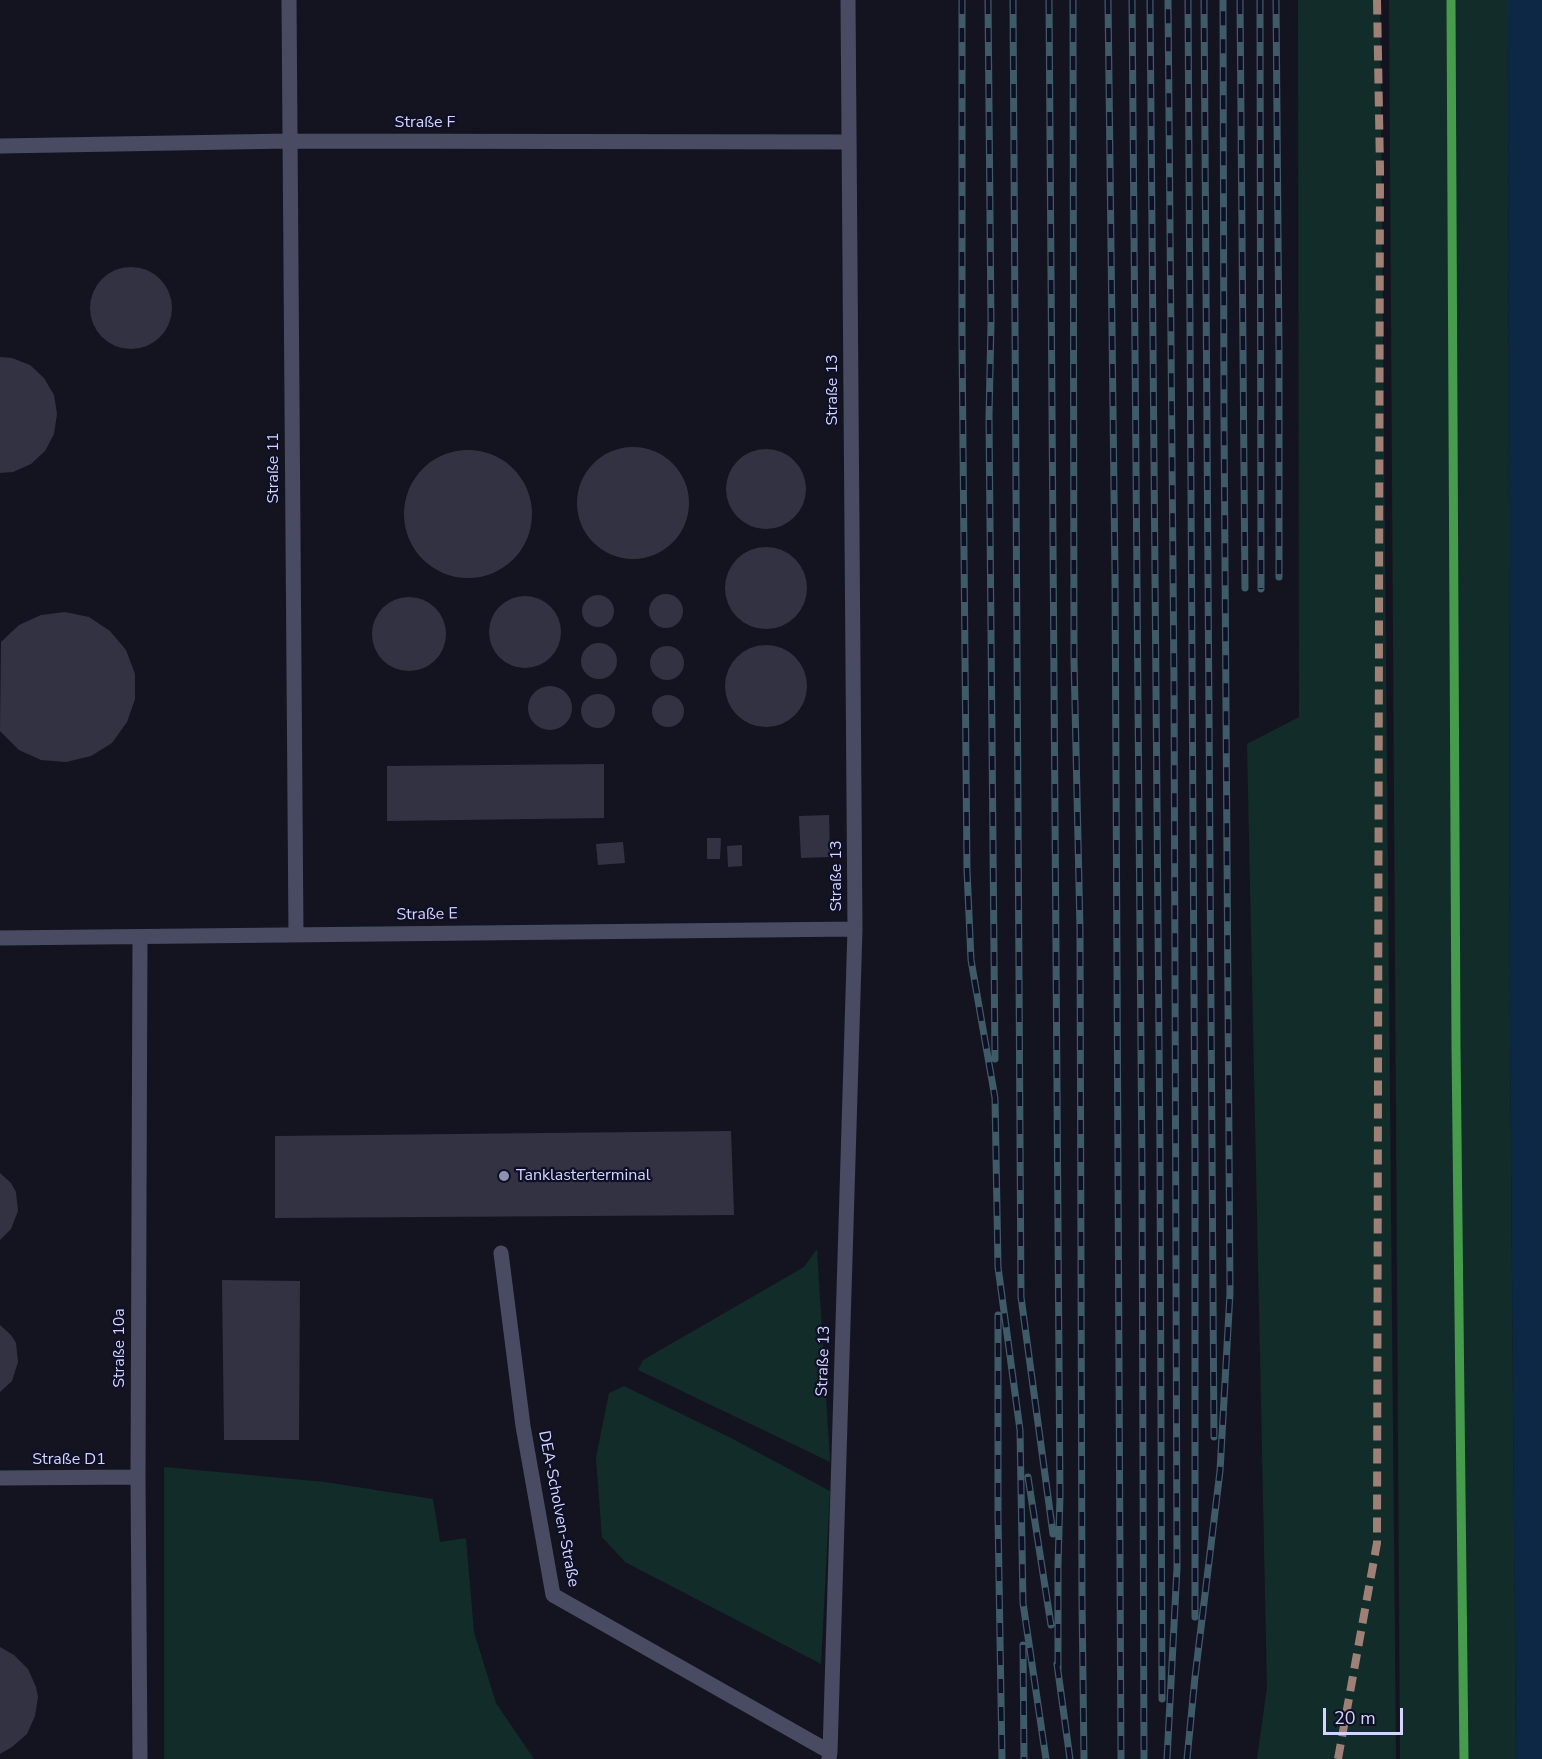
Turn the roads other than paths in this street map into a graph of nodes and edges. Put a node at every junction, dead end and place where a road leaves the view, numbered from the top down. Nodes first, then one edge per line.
1 (289, 0) edge
2 (848, 0) edge
3 (290, 141) junction
4 (849, 142) junction
5 (0, 146) edge
6 (855, 929) junction
7 (296, 935) junction
8 (140, 936) junction
9 (0, 938) edge
10 (501, 1253) dead end
11 (0, 1478) edge
12 (138, 1478) junction
13 (829, 1756) edge
14 (140, 1759) edge

1 - 3 lane, Straße 11
2 - 4 lane, Straße 13
3 - 4 lane, Straße F
3 - 5 lane, Straße F
3 - 7 lane, Straße 11
4 - 6 lane, Straße 13
6 - 7 lane, Straße E
6 - 13 lane, Straße 13
7 - 8 lane, Straße E
8 - 9 lane, Straße E
8 - 12 lane, Straße 10a
10 - 13 lane, DEA-Scholven-Straße
11 - 12 lane, Straße D1
12 - 14 lane, Straße 10a

